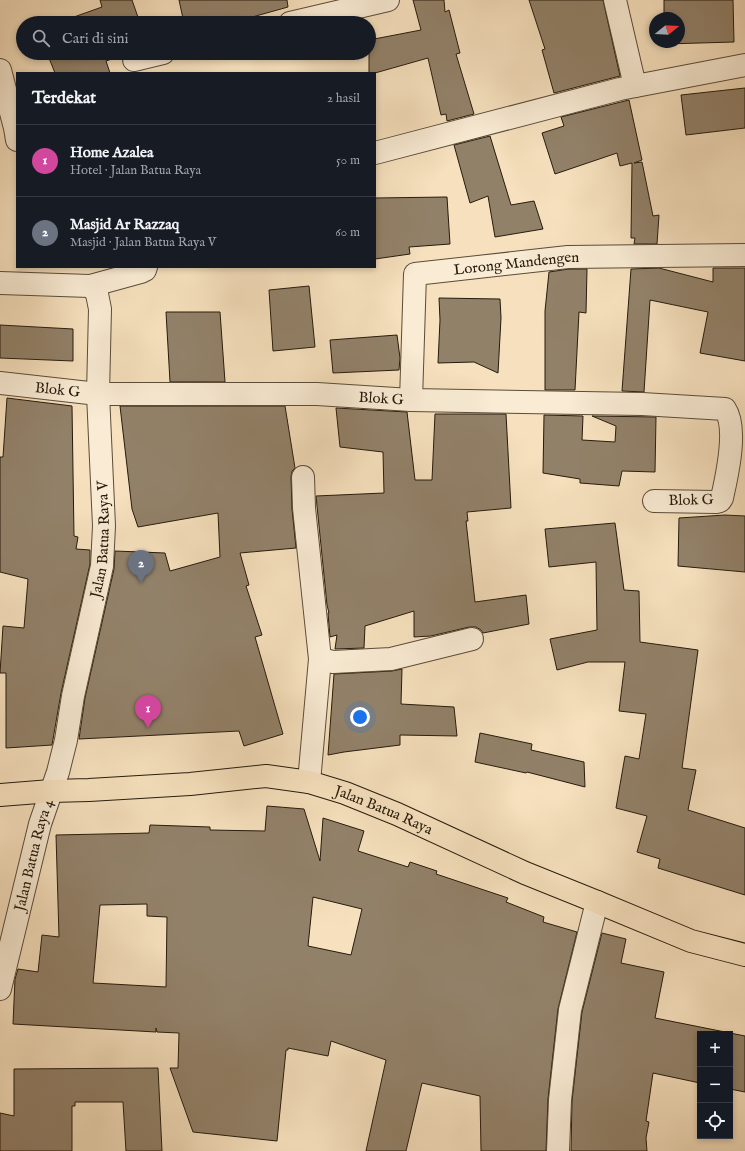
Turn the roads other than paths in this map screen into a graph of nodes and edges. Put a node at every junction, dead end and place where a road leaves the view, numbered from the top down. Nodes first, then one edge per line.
1 (388, 0) edge
2 (615, 0) edge
3 (320, 16) edge
4 (745, 65) edge
5 (0, 70) edge
6 (635, 86) junction
7 (16, 128) edge
8 (376, 153) edge
9 (745, 255) edge
10 (146, 268) edge
11 (34, 275) edge
12 (0, 283) edge
13 (90, 286) junction
14 (0, 383) edge
15 (98, 394) junction
16 (411, 400) junction
17 (738, 447) edge
18 (303, 477) dead end
19 (654, 501) dead end
20 (472, 639) dead end
21 (320, 659) junction
22 (309, 782) junction
23 (51, 791) junction
24 (0, 795) edge
25 (597, 902) junction
26 (745, 955) edge
27 (0, 989) edge
28 (558, 1151) edge

1 - 3 street
2 - 6 street
4 - 6 street
5 - 7 street
6 - 8 street
9 - 16 street, Lorong Mandengen
10 - 13 street
11 - 12 street
11 - 13 street
13 - 15 street, Jalan Batua Raya V
14 - 15 street, Blok G
15 - 16 street, Blok G
15 - 23 street, Jalan Batua Raya V
16 - 17 street, Blok G
17 - 19 street, Blok G
18 - 21 street
20 - 21 street
21 - 22 street
22 - 23 main road, Jalan Batua Raya
22 - 25 main road, Jalan Batua Raya
23 - 24 main road, Jalan Batua Raya
23 - 27 street, Jalan Batua Raya 4
25 - 26 main road, Jalan Batua Raya
25 - 28 street

